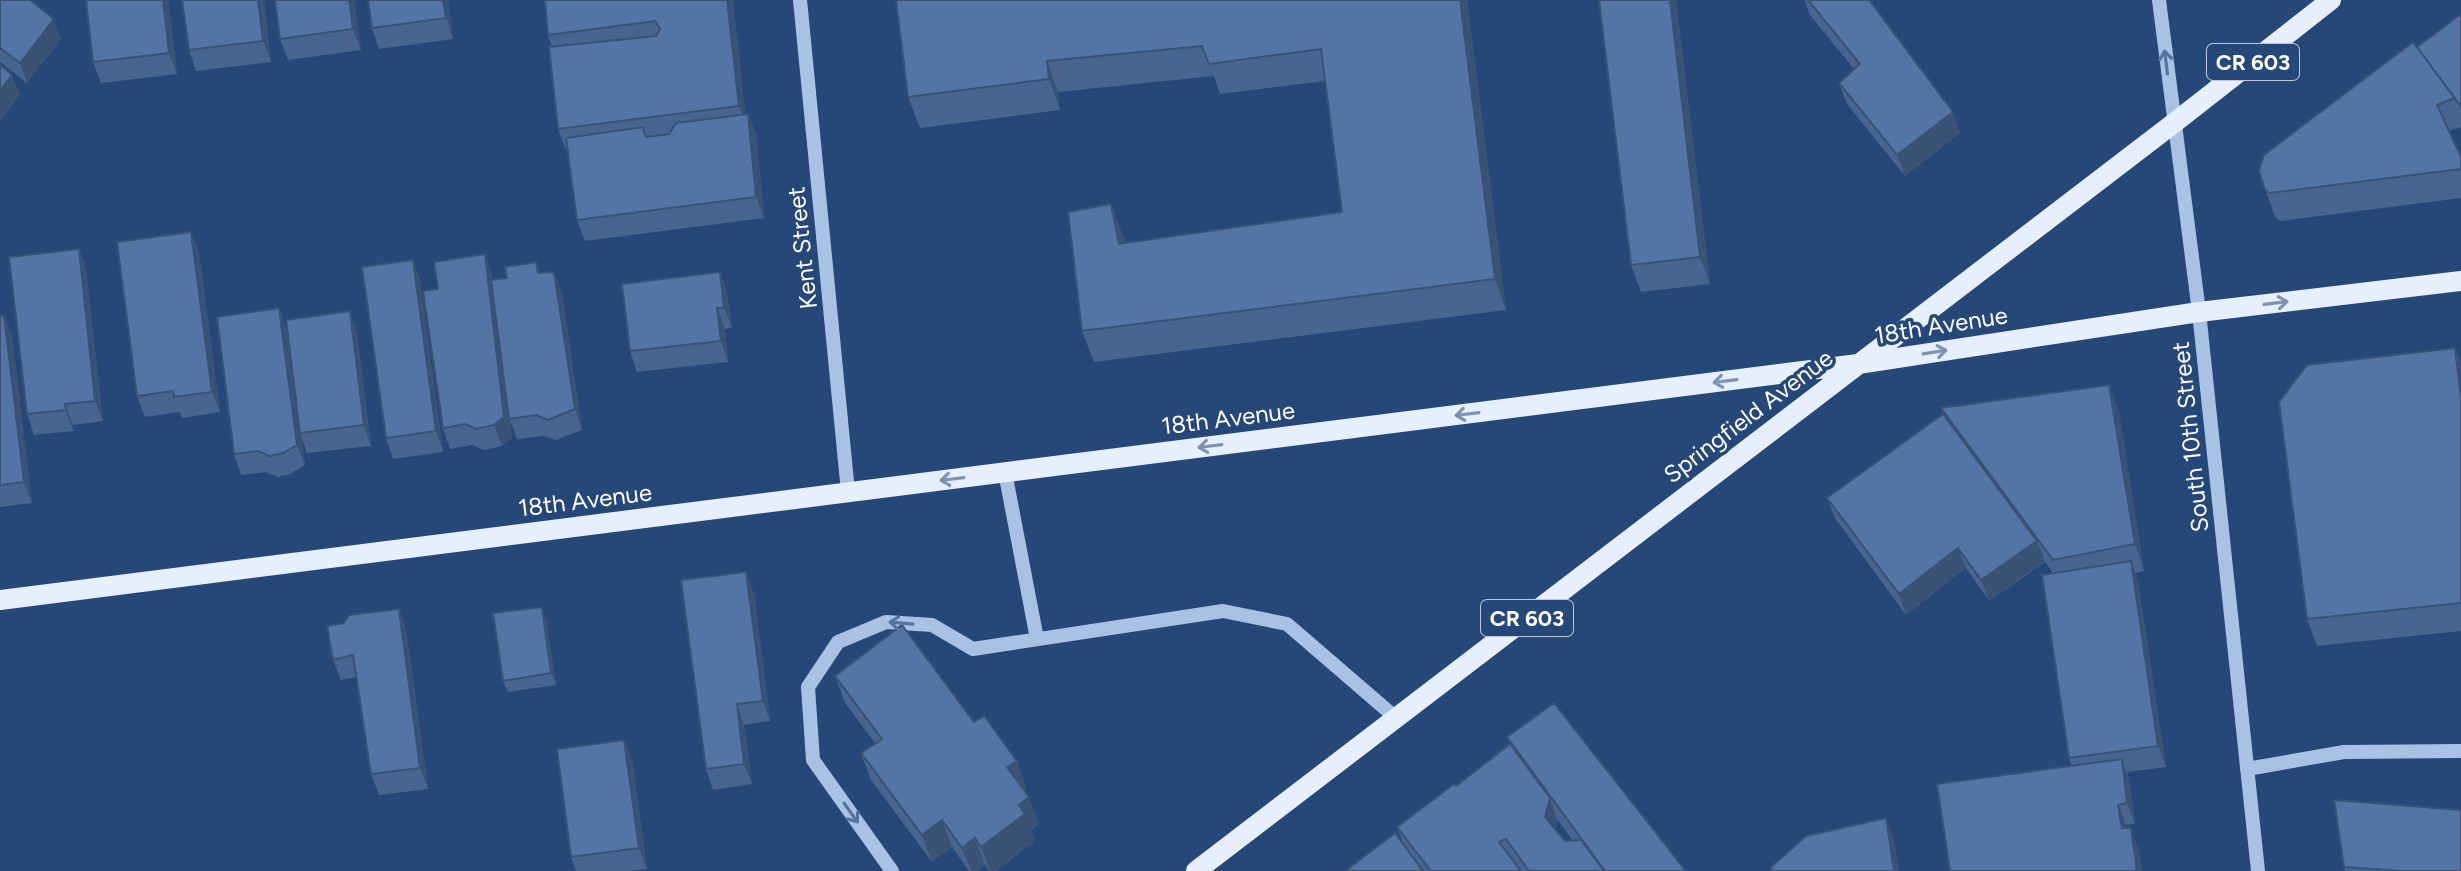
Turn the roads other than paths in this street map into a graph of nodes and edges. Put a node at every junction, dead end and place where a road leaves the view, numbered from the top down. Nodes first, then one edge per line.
1 (800, 0) edge
2 (2159, 0) edge
3 (2331, 0) edge
4 (2174, 123) junction
5 (2461, 281) edge
6 (2199, 312) junction
7 (1858, 364) junction
8 (1005, 472) junction
9 (848, 492) junction
10 (0, 600) edge
11 (1037, 639) junction
12 (1396, 718) junction
13 (2461, 751) edge
14 (2247, 769) junction
15 (892, 871) edge
16 (1196, 871) edge
17 (2258, 871) edge

1 - 9 street, Kent Street
4 -> 2 street, South 10th Street
3 - 4 main road, Springfield Avenue / CR 603
4 - 6 street, South 10th Street
4 - 7 main road, Springfield Avenue / CR 603
6 -> 5 main road, 18th Avenue
7 -> 6 main road, 18th Avenue
6 - 14 street, South 10th Street
7 -> 8 main road, 18th Avenue
7 - 12 main road, Springfield Avenue / CR 603
8 -> 9 main road, 18th Avenue
8 - 11 street
9 - 10 main road, 18th Avenue
11 - 12 street
11 -> 15 street
12 - 16 main road, Springfield Avenue / CR 603
13 - 14 street
14 - 17 street, South 10th Street

